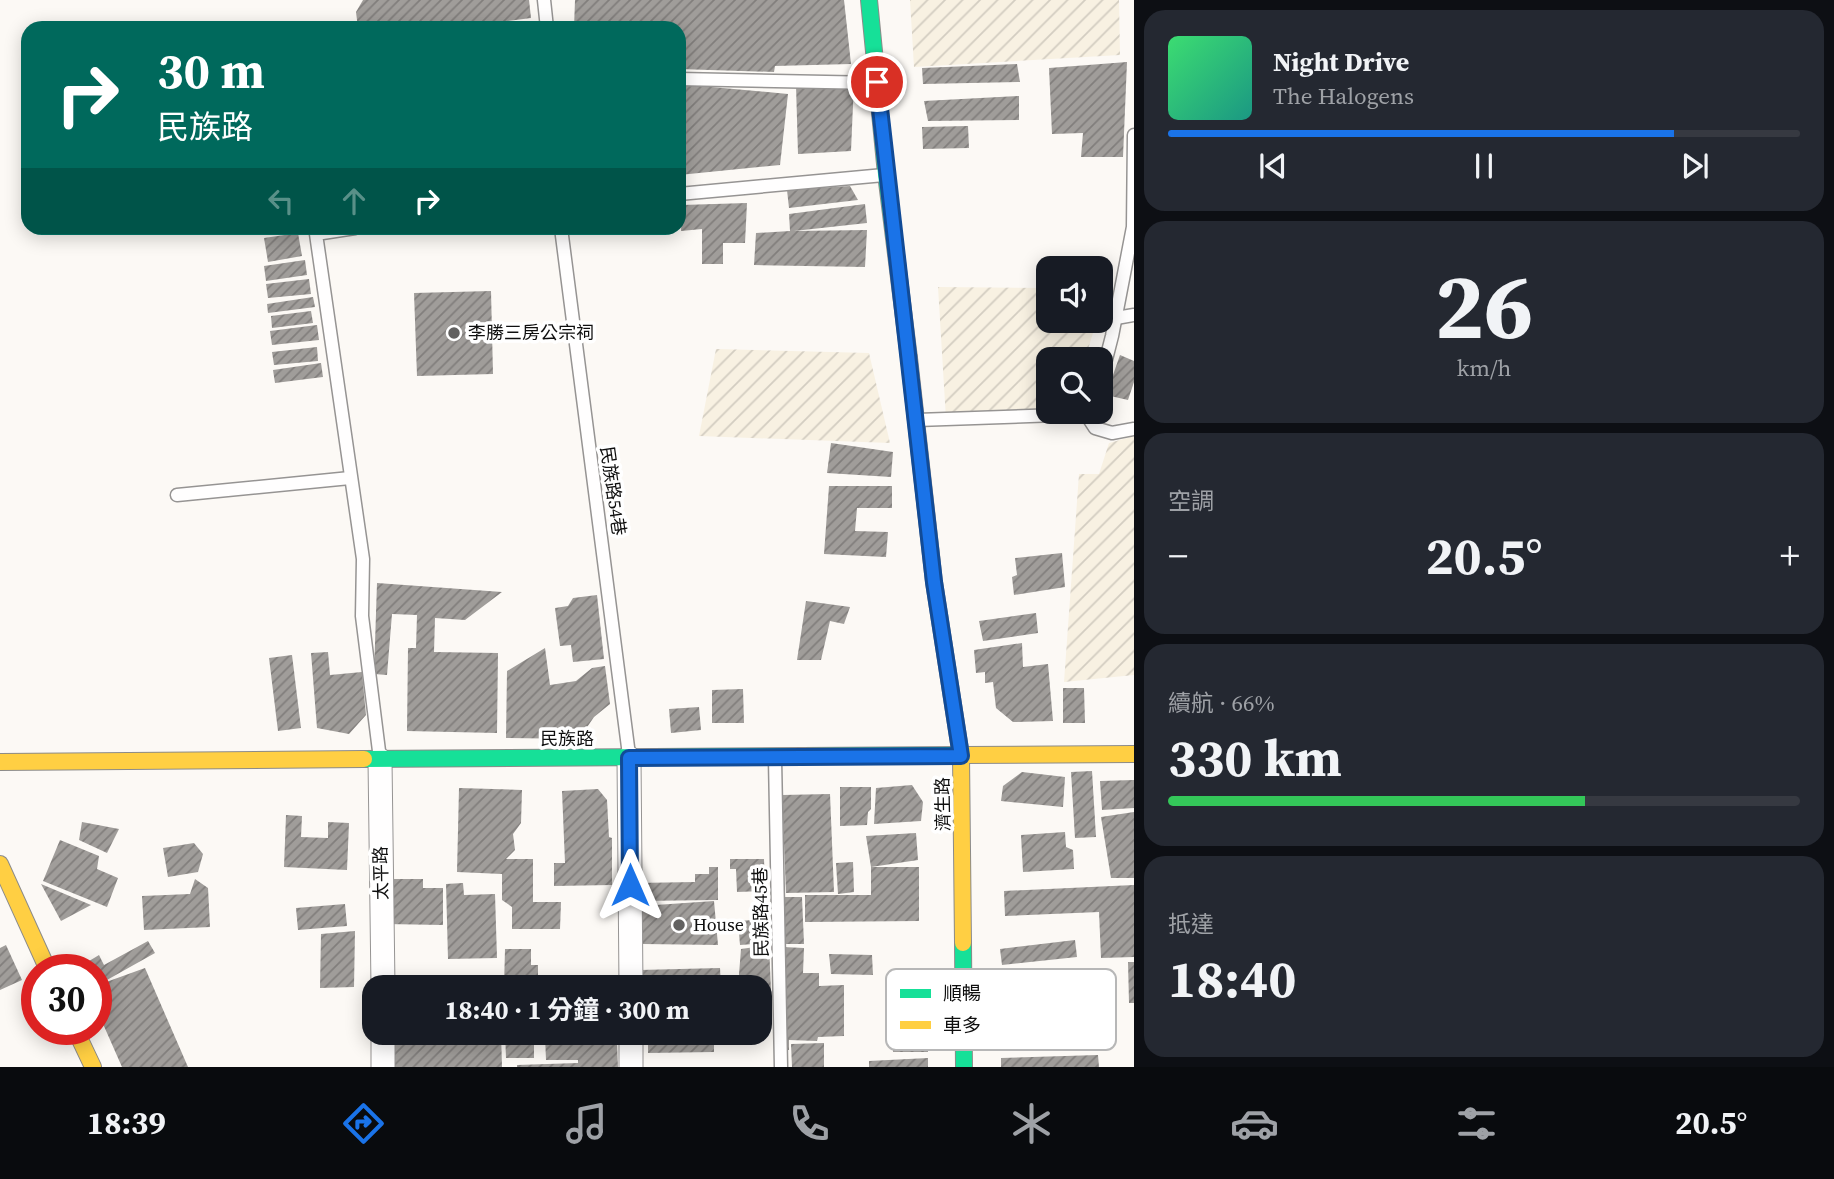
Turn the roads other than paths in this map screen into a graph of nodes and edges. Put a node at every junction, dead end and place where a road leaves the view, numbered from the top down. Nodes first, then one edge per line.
1 (544, 0) edge
2 (869, 0) edge
3 (546, 21) edge
4 (686, 79) edge
5 (877, 82) junction
6 (1134, 135) edge
7 (886, 174) junction
8 (686, 193) edge
9 (316, 235) edge
10 (562, 235) edge
11 (1134, 315) edge
12 (1116, 318) junction
13 (1109, 347) edge
14 (1036, 416) edge
15 (917, 421) junction
16 (1092, 424) edge
17 (1134, 429) edge
18 (350, 478) junction
19 (177, 495) dead end
20 (1134, 754) edge
21 (961, 756) junction
22 (775, 757) junction
23 (629, 758) junction
24 (380, 760) junction
25 (0, 762) edge
26 (0, 864) edge
27 (41, 954) edge
28 (963, 969) edge
29 (383, 975) edge
30 (631, 975) edge
31 (83, 1045) edge
32 (383, 1045) edge
33 (631, 1045) edge
34 (93, 1067) edge
35 (383, 1067) edge
36 (631, 1067) edge
37 (781, 1067) edge

1 - 3 lane
2 - 5 street, 濟生路
4 - 5 lane
5 - 7 street, 濟生路
6 - 12 lane
7 - 8 lane
7 - 15 street, 濟生路
9 - 18 lane
10 - 23 lane, 民族路54巷
11 - 12 lane
12 - 13 lane
14 - 15 lane
15 - 21 street, 濟生路
16 - 17 lane
18 - 19 lane
18 - 24 lane
20 - 21 street, 民族路
21 - 22 street, 民族路
21 - 28 street, 濟生路
22 - 23 street, 民族路
22 - 37 lane, 民族路45巷
23 - 24 street, 民族路
23 - 30 street
24 - 25 street, 民族路
24 - 29 street, 太平路
26 - 27 street
31 - 34 street
32 - 35 street
33 - 36 street

